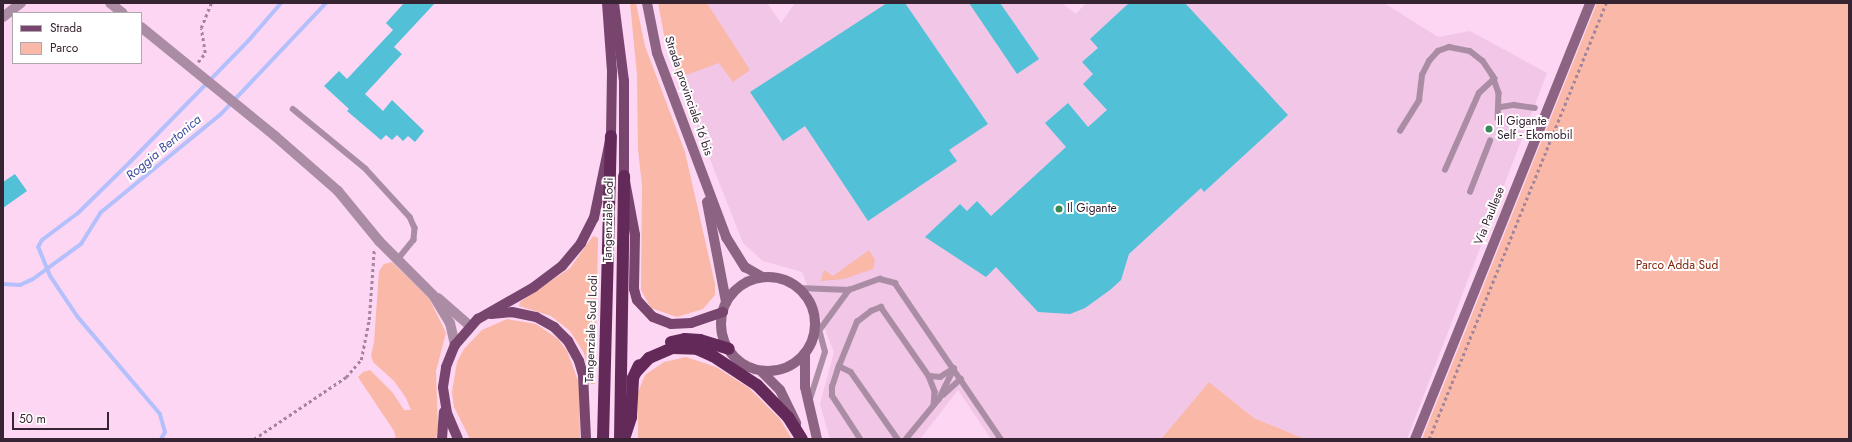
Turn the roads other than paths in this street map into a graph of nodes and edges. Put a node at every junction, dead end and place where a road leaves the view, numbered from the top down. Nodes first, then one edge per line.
1 (21, 3) edge
2 (110, 3) edge
3 (607, 3) edge
4 (614, 3) edge
5 (647, 3) edge
6 (1590, 3) edge
7 (122, 12) edge
8 (3, 17) edge
9 (142, 28) edge
10 (1494, 79) junction
11 (1501, 107) junction
12 (1535, 108) dead end
13 (293, 109) dead end
14 (1498, 118) dead end
15 (1400, 131) dead end
16 (611, 136) junction
17 (1490, 141) dead end
18 (1445, 170) dead end
19 (702, 174) junction
20 (624, 176) junction
21 (1470, 192) dead end
22 (398, 260) junction
23 (762, 277) junction
24 (799, 288) junction
25 (849, 290) junction
26 (433, 295) junction
27 (726, 302) junction
28 (814, 311) junction
29 (723, 312) junction
30 (478, 319) junction
31 (470, 326) junction
32 (820, 329) junction
33 (813, 339) junction
34 (455, 346) junction
35 (728, 349) junction
36 (805, 354) junction
37 (839, 366) junction
38 (954, 368) junction
39 (761, 371) junction
40 (636, 372) junction
41 (929, 376) junction
42 (961, 379) junction
43 (939, 399) junction
44 (444, 400) junction
45 (934, 405) junction
46 (808, 407) junction
47 (442, 439) edge
48 (458, 439) edge
49 (586, 439) edge
50 (604, 439) edge
51 (620, 439) edge
52 (624, 439) edge
53 (802, 439) edge
54 (817, 439) edge
55 (860, 439) edge
56 (898, 439) edge
57 (906, 439) edge
58 (1001, 439) edge
59 (1415, 439) edge

1 - 8 street
2 - 7 street
3 - 16 main road, Tangenziale Sud Lodi
4 - 20 main road, Tangenziale Lodi
5 - 19 main road, Strada provinciale 16 bis
6 - 59 main road, Via Paullese
9 - 22 street
10 - 11 lane
10 - 15 lane
10 - 18 lane
11 - 12 lane
11 - 14 lane
13 - 22 lane
16 - 30 main road
16 - 50 highway, Tangenziale Sud Lodi
17 - 21 lane
19 - 23 main road, Strada provinciale 16 bis
19 - 27 main road, Strada provinciale 16 bis
20 - 29 main road
20 - 51 highway, Tangenziale Lodi
22 - 26 street
23 - 24 main road
23 - 27 main road
24 - 25 lane
24 - 28 main road
25 - 32 lane
25 - 38 lane
26 - 31 street
26 - 34 street
27 - 29 main road
28 - 32 lane
28 - 33 main road
29 - 35 main road
30 - 31 main road
30 - 49 main road
31 - 34 main road
32 - 33 lane
32 - 46 lane
33 - 36 main road
34 - 44 main road
35 - 39 main road
35 - 40 highway
36 - 39 main road
36 - 46 main road
37 - 41 lane
37 - 55 lane
37 - 56 lane
38 - 41 lane
38 - 42 lane
38 - 43 lane
39 - 53 main road
40 - 52 highway
40 - 53 highway
41 - 45 lane
42 - 43 lane
42 - 58 lane
43 - 45 lane
44 - 47 main road
44 - 48 main road
45 - 57 lane
46 - 54 main road

